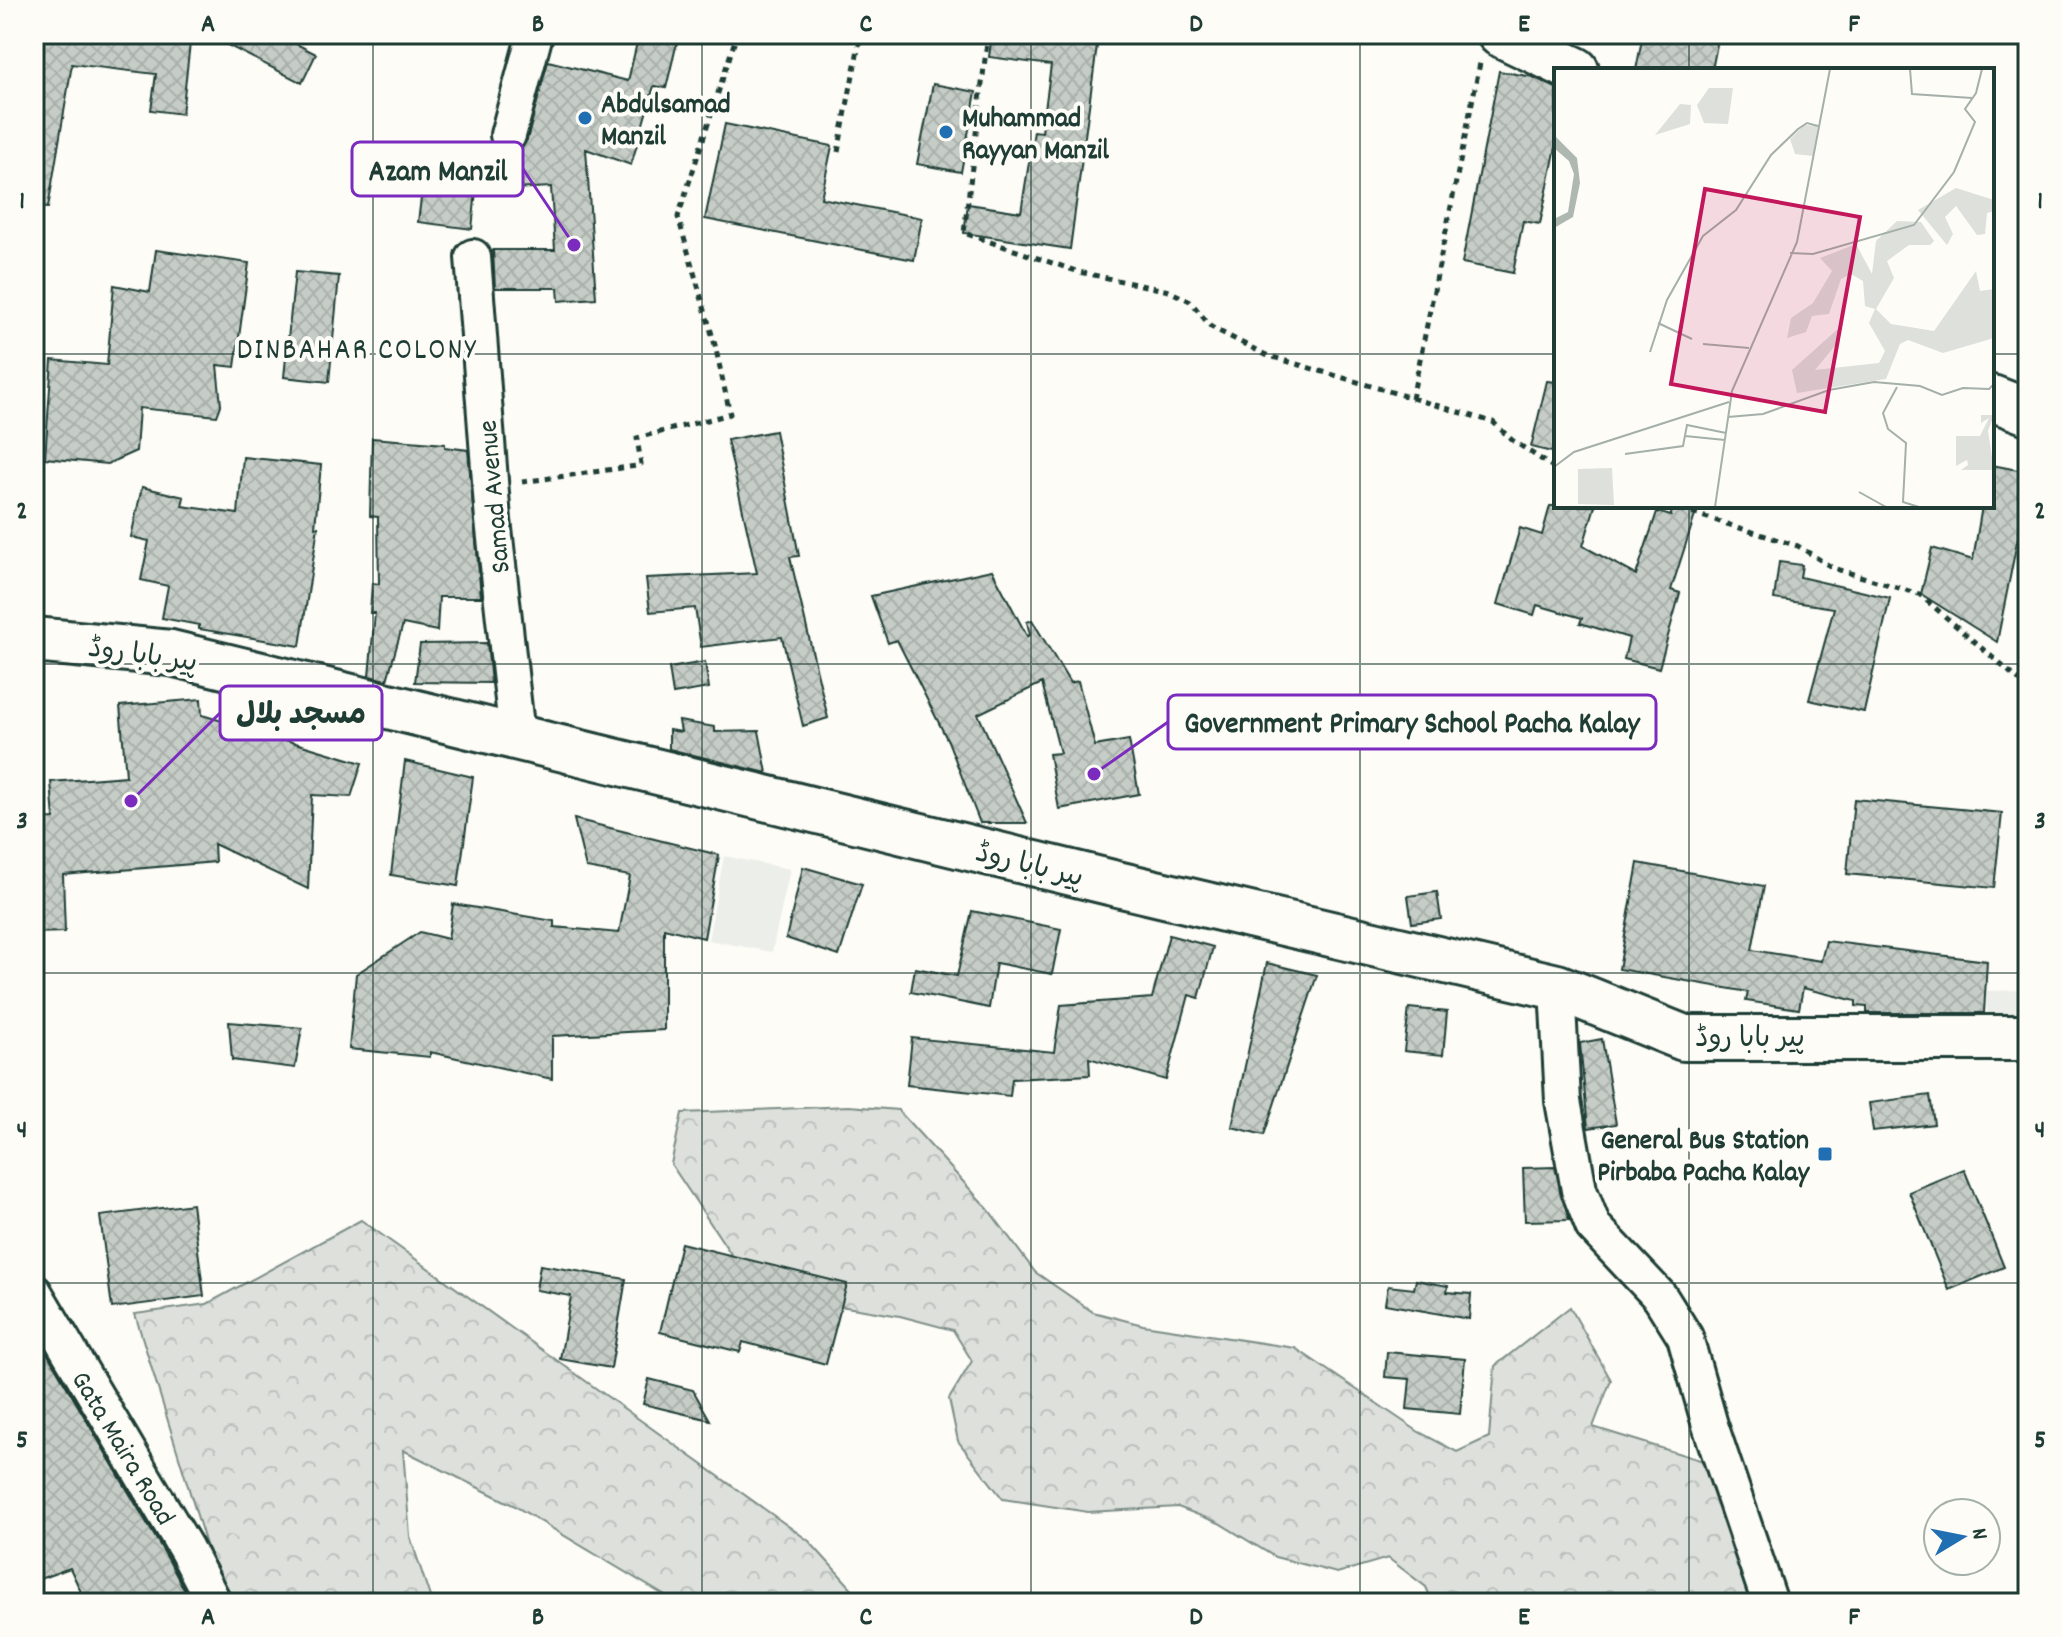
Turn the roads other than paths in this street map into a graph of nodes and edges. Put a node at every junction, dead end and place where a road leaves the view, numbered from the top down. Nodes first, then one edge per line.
1 (535, 34) edge
2 (1491, 42) edge
3 (1570, 68) edge
4 (508, 135) dead end
5 (473, 257) dead end
6 (1994, 399) edge
7 (2028, 412) edge
8 (34, 640) edge
9 (517, 736) junction
10 (1557, 987) junction
11 (2028, 1038) edge
12 (34, 1292) edge
13 (214, 1603) edge
14 (1770, 1603) edge

1 - 4 street
2 - 3 main road
5 - 9 street, Samad Avenue
6 - 7 main road
8 - 9 main road, پیر بابا روڈ
9 - 10 main road, پیر بابا روڈ
10 - 11 main road, پیر بابا روڈ
10 - 14 street
12 - 13 street, Gata Maira Road

